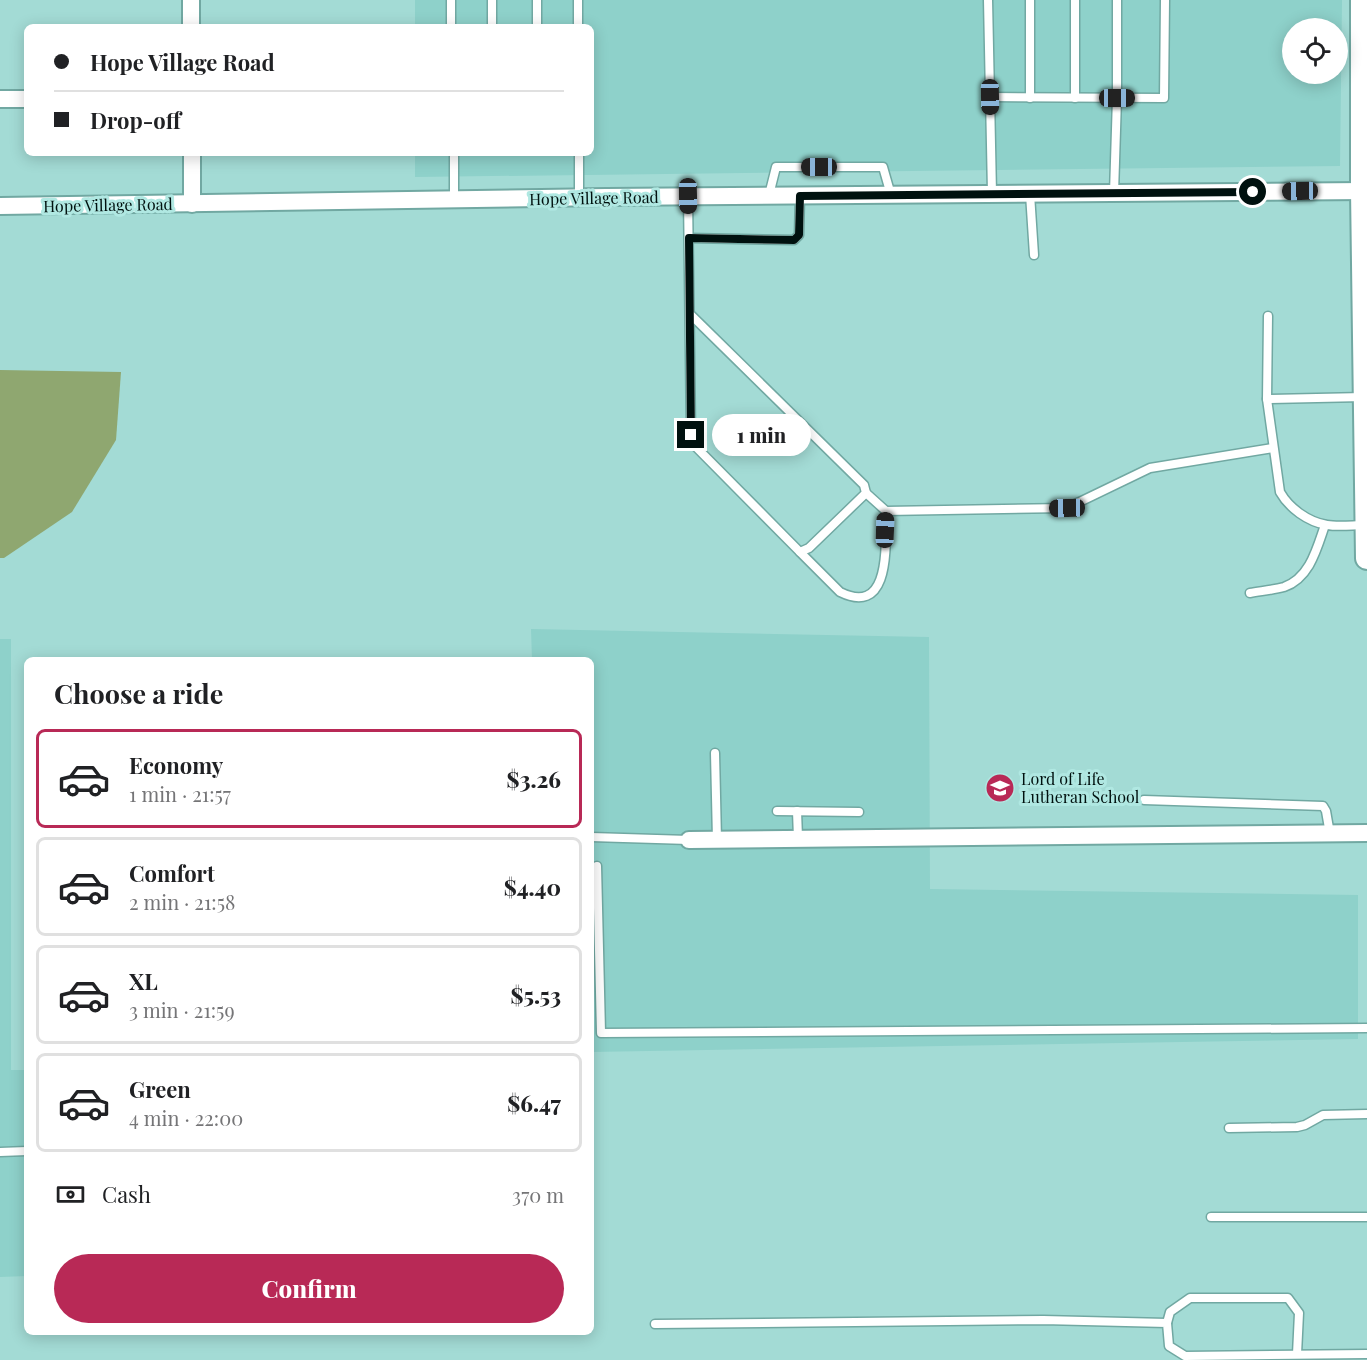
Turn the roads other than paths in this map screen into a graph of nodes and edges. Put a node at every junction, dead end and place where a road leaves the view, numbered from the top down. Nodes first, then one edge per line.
1 (191, 0) edge
2 (451, 0) edge
3 (492, 0) edge
4 (537, 0) edge
5 (578, 0) edge
6 (988, 0) edge
7 (1030, 0) edge
8 (1075, 0) edge
9 (1117, 0) edge
10 (1165, 0) edge
11 (1362, 0) edge
12 (191, 24) edge
13 (451, 24) edge
14 (492, 24) edge
15 (537, 24) edge
16 (578, 24) edge
17 (990, 97) junction
18 (1030, 98) junction
19 (1075, 98) junction
20 (1117, 98) junction
21 (0, 99) edge
22 (24, 99) edge
23 (192, 156) edge
24 (454, 156) edge
25 (579, 156) edge
26 (1365, 191) edge
27 (992, 193) junction
28 (1113, 193) junction
29 (1030, 194) junction
30 (769, 195) junction
31 (891, 195) junction
32 (688, 196) junction
33 (800, 196) junction
34 (579, 197) junction
35 (454, 200) junction
36 (192, 204) junction
37 (0, 206) edge
38 (689, 238) junction
39 (1034, 255) dead end
40 (690, 314) junction
41 (1268, 316) dead end
42 (1364, 398) junction
43 (1267, 399) junction
44 (1273, 448) junction
45 (866, 493) junction
46 (886, 510) junction
47 (1325, 525) junction
48 (1366, 525) edge
49 (800, 552) junction
50 (1367, 558) edge
51 (1250, 593) dead end
52 (715, 753) dead end
53 (1144, 800) dead end
54 (777, 811) dead end
55 (797, 811) junction
56 (859, 812) dead end
57 (1367, 833) edge
58 (1330, 834) junction
59 (594, 837) edge
60 (798, 838) junction
61 (689, 840) joint
62 (717, 840) junction
63 (597, 866) dead end
64 (1367, 1028) edge
65 (1367, 1114) edge
66 (1229, 1128) dead end
67 (24, 1151) edge
68 (0, 1152) edge
69 (1367, 1216) edge
70 (1211, 1217) dead end
71 (1167, 1323) junction
72 (655, 1324) dead end
73 (1298, 1354) junction
74 (1367, 1354) edge

1 - 12 street
2 - 13 lane
3 - 14 lane
4 - 15 lane
5 - 16 lane
6 - 17 lane
7 - 18 lane
8 - 19 lane
9 - 20 lane
10 - 20 lane
11 - 26 main road
17 - 18 lane
17 - 27 lane
18 - 19 lane
19 - 20 lane
20 - 28 lane
21 - 22 street
23 - 36 street
24 - 35 lane
25 - 34 lane
26 - 28 street, Hope Village Road
26 - 42 main road
27 - 29 street, Hope Village Road
27 - 31 street, Hope Village Road
28 - 29 street, Hope Village Road
29 - 39 lane
30 - 31 lane
30 - 32 street, Hope Village Road
30 - 33 street, Hope Village Road
31 - 33 street, Hope Village Road
32 - 34 street, Hope Village Road
32 - 38 lane
33 - 38 lane
34 - 35 street, Hope Village Road
35 - 36 street, Hope Village Road
36 - 37 street, Hope Village Road
38 - 40 lane
40 - 45 lane
40 - 49 lane
41 - 43 lane
42 - 43 lane
42 - 48 main road
43 - 44 lane
44 - 46 lane
44 - 47 lane
45 - 46 lane
45 - 49 lane
46 - 49 lane
47 - 48 lane
47 - 51 lane
48 - 50 main road
52 - 62 lane
53 - 58 lane
54 - 55 lane
55 - 56 lane
55 - 60 lane
57 - 58 street
58 - 60 street
59 - 61 lane
60 - 62 street
61 - 62 street
63 - 64 lane
65 - 66 lane
67 - 68 lane
69 - 70 lane
71 - 72 lane
71 - 73 lane
71 - 73 lane
73 - 74 lane

